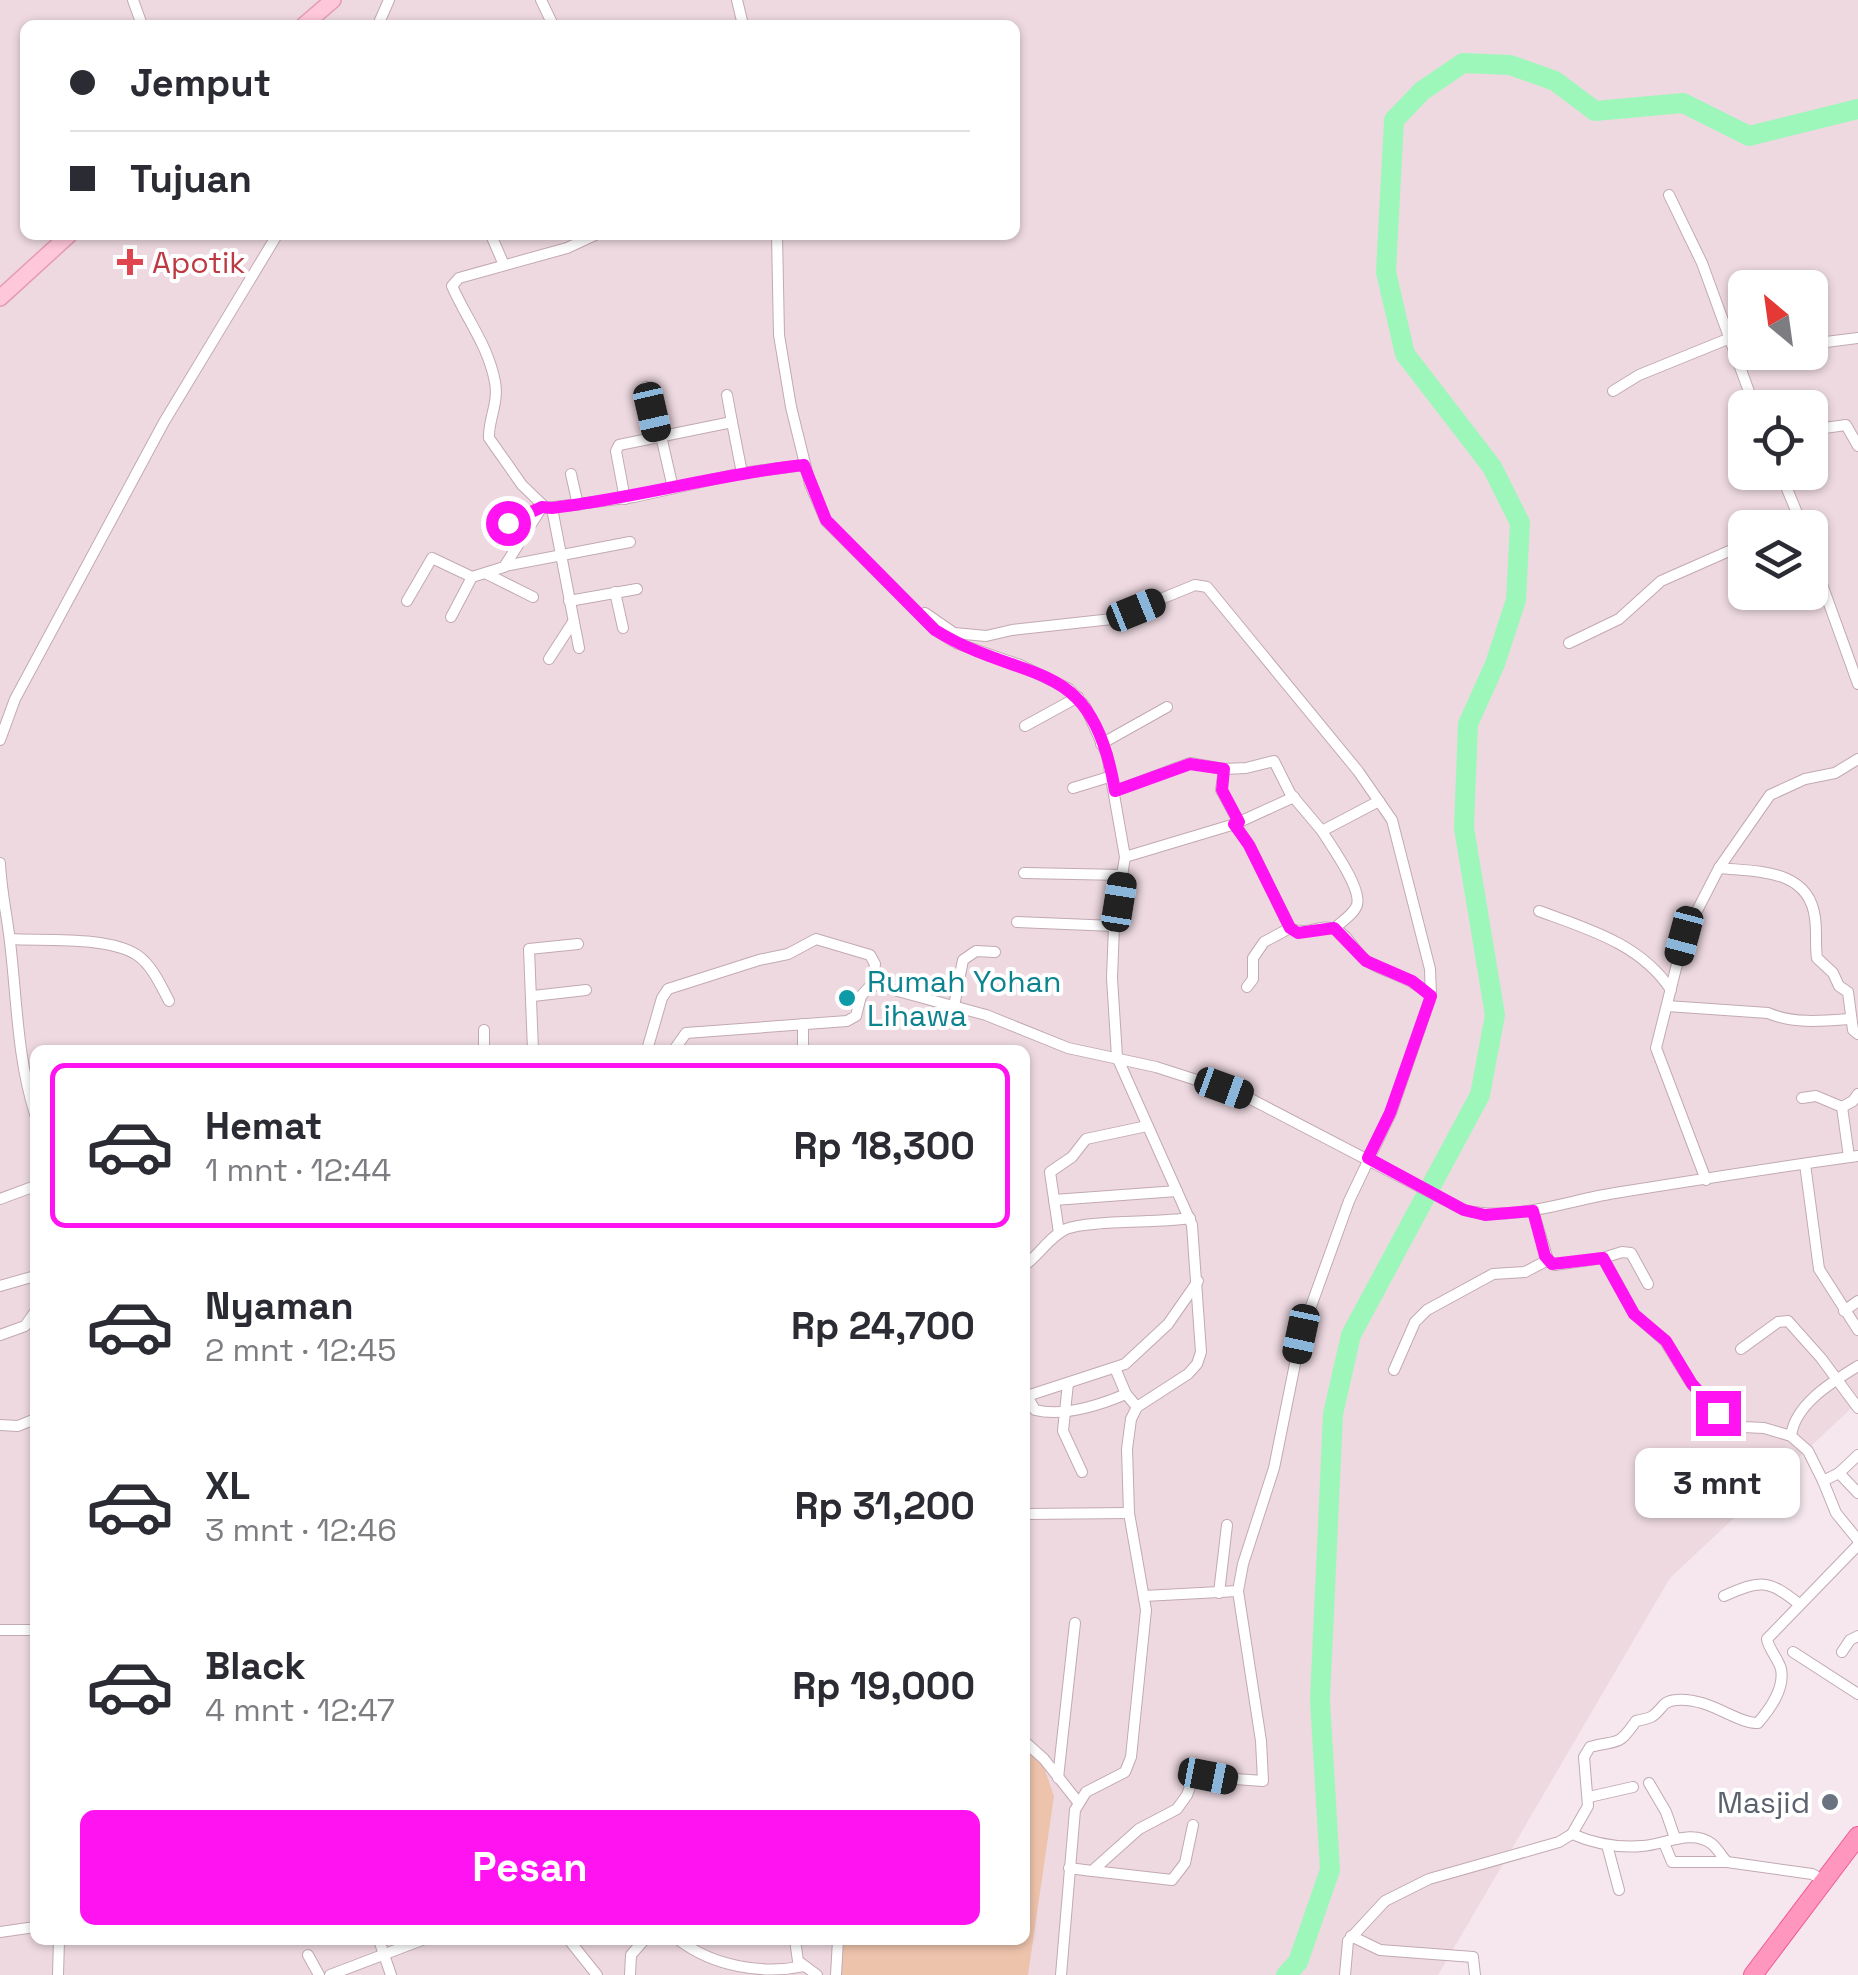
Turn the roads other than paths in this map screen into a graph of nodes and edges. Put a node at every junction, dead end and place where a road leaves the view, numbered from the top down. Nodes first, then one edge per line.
1 (332, 0) edge
2 (310, 20) edge
3 (1669, 195) dead end
4 (63, 240) edge
5 (274, 240) edge
6 (493, 240) edge
7 (584, 240) edge
8 (777, 240) edge
9 (504, 265) junction
10 (0, 298) edge
11 (1728, 335) edge
12 (1858, 338) edge
13 (1728, 341) edge
14 (1828, 342) edge
15 (646, 387) dead end
16 (1613, 391) dead end
17 (727, 395) dead end
18 (732, 422) junction
19 (1828, 428) edge
20 (659, 436) junction
21 (1858, 446) edge
22 (804, 465) junction
23 (742, 472) junction
24 (571, 474) dead end
25 (673, 488) junction
26 (625, 499) junction
27 (578, 505) junction
28 (547, 508) junction
29 (492, 511) dead end
30 (630, 542) dead end
31 (1728, 552) edge
32 (561, 556) junction
33 (504, 566) junction
34 (486, 574) junction
35 (472, 577) junction
36 (637, 588) dead end
37 (615, 592) junction
38 (533, 597) dead end
39 (407, 600) dead end
40 (1828, 600) edge
41 (569, 602) junction
42 (907, 603) junction
43 (451, 618) dead end
44 (573, 621) junction
45 (623, 628) dead end
46 (1569, 642) dead end
47 (579, 648) dead end
48 (549, 659) dead end
49 (1858, 684) edge
50 (1078, 697) junction
51 (1167, 707) dead end
52 (1025, 726) dead end
53 (0, 740) edge
54 (1101, 744) junction
55 (1858, 759) edge
56 (1224, 769) junction
57 (1112, 776) junction
58 (1074, 788) dead end
59 (1115, 791) junction
60 (1294, 797) junction
61 (1379, 800) junction
62 (1237, 823) junction
63 (1322, 831) junction
64 (1125, 857) junction
65 (0, 863) edge
66 (1719, 868) junction
67 (1024, 873) dead end
68 (1123, 875) junction
69 (1540, 911) dead end
70 (1017, 922) dead end
71 (1114, 926) junction
72 (1290, 928) junction
73 (1334, 928) junction
74 (10, 939) junction
75 (578, 944) dead end
76 (995, 952) dead end
77 (872, 984) junction
78 (1247, 986) dead end
79 (586, 990) dead end
80 (1671, 990) junction
81 (533, 996) junction
82 (1431, 996) junction
83 (169, 1001) dead end
84 (954, 1006) junction
85 (1667, 1006) junction
86 (1850, 1020) junction
87 (802, 1024) junction
88 (484, 1030) dead end
89 (1858, 1034) edge
90 (484, 1045) edge
91 (534, 1045) edge
92 (648, 1045) edge
93 (677, 1045) edge
94 (803, 1045) edge
95 (1117, 1058) junction
96 (30, 1086) edge
97 (1858, 1094) edge
98 (1802, 1098) dead end
99 (1842, 1107) junction
100 (1147, 1126) junction
101 (1854, 1157) edge
102 (1368, 1158) junction
103 (1805, 1164) junction
104 (1706, 1180) junction
105 (30, 1188) edge
106 (1178, 1191) junction
107 (0, 1199) edge
108 (1054, 1200) junction
109 (1533, 1211) junction
110 (1190, 1218) junction
111 (1058, 1233) junction
112 (1603, 1258) junction
113 (1548, 1260) junction
114 (1030, 1261) edge
115 (30, 1277) edge
116 (1198, 1281) junction
117 (1648, 1284) dead end
118 (0, 1286) edge
119 (1858, 1301) edge
120 (1844, 1311) junction
121 (30, 1318) edge
122 (1858, 1330) edge
123 (0, 1335) edge
124 (1742, 1349) dead end
125 (1858, 1366) edge
126 (1114, 1368) junction
127 (1394, 1370) dead end
128 (1836, 1380) junction
129 (1068, 1383) junction
130 (1126, 1394) junction
131 (1030, 1395) edge
132 (1030, 1401) edge
133 (1137, 1408) junction
134 (1858, 1408) edge
135 (1063, 1410) junction
136 (30, 1421) edge
137 (0, 1424) edge
138 (1791, 1436) junction
139 (1858, 1455) edge
140 (1082, 1472) dead end
141 (1839, 1472) junction
142 (1823, 1481) junction
143 (1858, 1492) edge
144 (1128, 1513) junction
145 (1030, 1514) edge
146 (1227, 1524) dead end
147 (1858, 1542) edge
148 (1238, 1591) junction
149 (1219, 1593) junction
150 (1144, 1596) junction
151 (1724, 1596) dead end
152 (1799, 1604) junction
153 (1075, 1623) dead end
154 (0, 1630) edge
155 (30, 1630) edge
156 (1858, 1636) edge
157 (1794, 1652) dead end
158 (1842, 1652) dead end
159 (1858, 1694) edge
160 (1030, 1747) edge
161 (1058, 1778) junction
162 (1649, 1784) dead end
163 (1633, 1786) dead end
164 (1590, 1797) junction
165 (1078, 1802) junction
166 (1193, 1826) dead end
167 (1572, 1834) junction
168 (1858, 1836) edge
169 (1670, 1841) junction
170 (1607, 1846) junction
171 (1728, 1862) junction
172 (1069, 1868) junction
173 (1092, 1871) junction
174 (1825, 1880) junction
175 (1619, 1890) dead end
176 (30, 1928) edge
177 (0, 1932) edge
178 (1350, 1936) junction
179 (59, 1945) edge
180 (382, 1945) edge
181 (410, 1945) edge
182 (572, 1945) edge
183 (640, 1945) edge
184 (686, 1945) edge
185 (795, 1945) edge
186 (838, 1945) edge
187 (308, 1955) dead end
188 (385, 1956) junction
189 (804, 1966) junction
190 (58, 1975) edge
191 (318, 1975) edge
192 (330, 1975) edge
193 (390, 1975) edge
194 (596, 1975) edge
195 (630, 1975) edge
196 (817, 1975) edge
197 (836, 1975) edge
198 (1062, 1975) edge
199 (1345, 1975) edge
200 (1475, 1975) edge
201 (1753, 1975) edge

1 - 2 street
3 - 11 street
4 - 10 street
5 - 53 street
6 - 9 street
7 - 9 street
8 - 22 street
9 - 28 street
12 - 14 street
13 - 16 street
15 - 20 street
17 - 18 street
18 - 20 street
18 - 23 street
19 - 21 street
20 - 25 street
20 - 26 street
22 - 23 street
22 - 42 street
23 - 25 street
24 - 27 street
25 - 26 street
26 - 27 street
27 - 28 street
28 - 29 street
28 - 32 street
28 - 33 street
30 - 32 street
31 - 46 street
32 - 33 street
32 - 41 street
33 - 34 street
34 - 35 street
34 - 38 street
35 - 39 street
35 - 43 street
36 - 37 street
37 - 41 street
37 - 45 street
40 - 49 street
41 - 44 street
42 - 50 street
42 - 61 street
44 - 47 street
44 - 48 street
50 - 52 street
50 - 54 street
51 - 54 street
54 - 57 street
55 - 66 street
56 - 59 street
56 - 60 street
56 - 62 street
57 - 58 street
57 - 59 street
59 - 64 street
60 - 62 street
60 - 63 street
61 - 63 street
61 - 82 street
62 - 64 street
62 - 72 street
63 - 73 street
64 - 68 street
65 - 74 street
66 - 80 street
66 - 86 street
67 - 68 street
68 - 71 street
69 - 80 street
70 - 71 street
71 - 95 street
72 - 73 street
72 - 78 street
73 - 82 street
74 - 83 street
74 - 96 street
75 - 81 street
76 - 84 street
77 - 84 street
77 - 87 street
77 - 92 street
79 - 81 street
80 - 85 street
81 - 91 street
82 - 102 street
84 - 95 street
85 - 86 street
85 - 104 street
86 - 89 street
87 - 93 street
87 - 94 street
88 - 90 street
95 - 100 street
95 - 102 street
97 - 99 street
98 - 99 street
99 - 101 street
100 - 106 street
100 - 108 street
101 - 103 street
102 - 109 street
102 - 148 street
103 - 104 street
103 - 120 street
104 - 109 street
105 - 107 street
106 - 108 street
106 - 110 street
108 - 111 street
109 - 113 street
110 - 111 street
110 - 116 street
111 - 114 street
112 - 113 street
112 - 117 street
112 - 138 street
113 - 127 street
115 - 118 street
116 - 126 street
116 - 133 street
119 - 120 street
120 - 122 street
121 - 123 street
124 - 128 street
125 - 128 street
126 - 129 street
126 - 130 street
128 - 134 street
128 - 138 street
129 - 131 street
129 - 135 street
130 - 133 street
130 - 135 street
132 - 135 street
133 - 144 street
135 - 140 street
136 - 137 street
138 - 142 street
139 - 141 street
141 - 142 street
141 - 143 street
142 - 147 street
144 - 145 street
144 - 150 street
146 - 149 street
147 - 152 street
148 - 149 street
148 - 173 street
149 - 150 street
150 - 165 street
151 - 152 street
152 - 164 street
153 - 161 street
154 - 155 street
156 - 158 street
157 - 159 street
160 - 161 street
161 - 165 street
162 - 169 street
163 - 164 street
164 - 167 street
165 - 172 street
166 - 173 street
167 - 170 street
167 - 178 street
168 - 174 main road
169 - 170 street
169 - 171 street
169 - 171 street
170 - 175 street
171 - 174 street
172 - 173 street
172 - 198 street
174 - 201 main road
176 - 177 street
178 - 199 street
178 - 200 street
179 - 190 street
180 - 188 street
181 - 188 street
182 - 194 street
183 - 195 street
184 - 189 street
185 - 189 street
186 - 197 street
187 - 191 street
188 - 192 street
188 - 193 street
189 - 196 street

